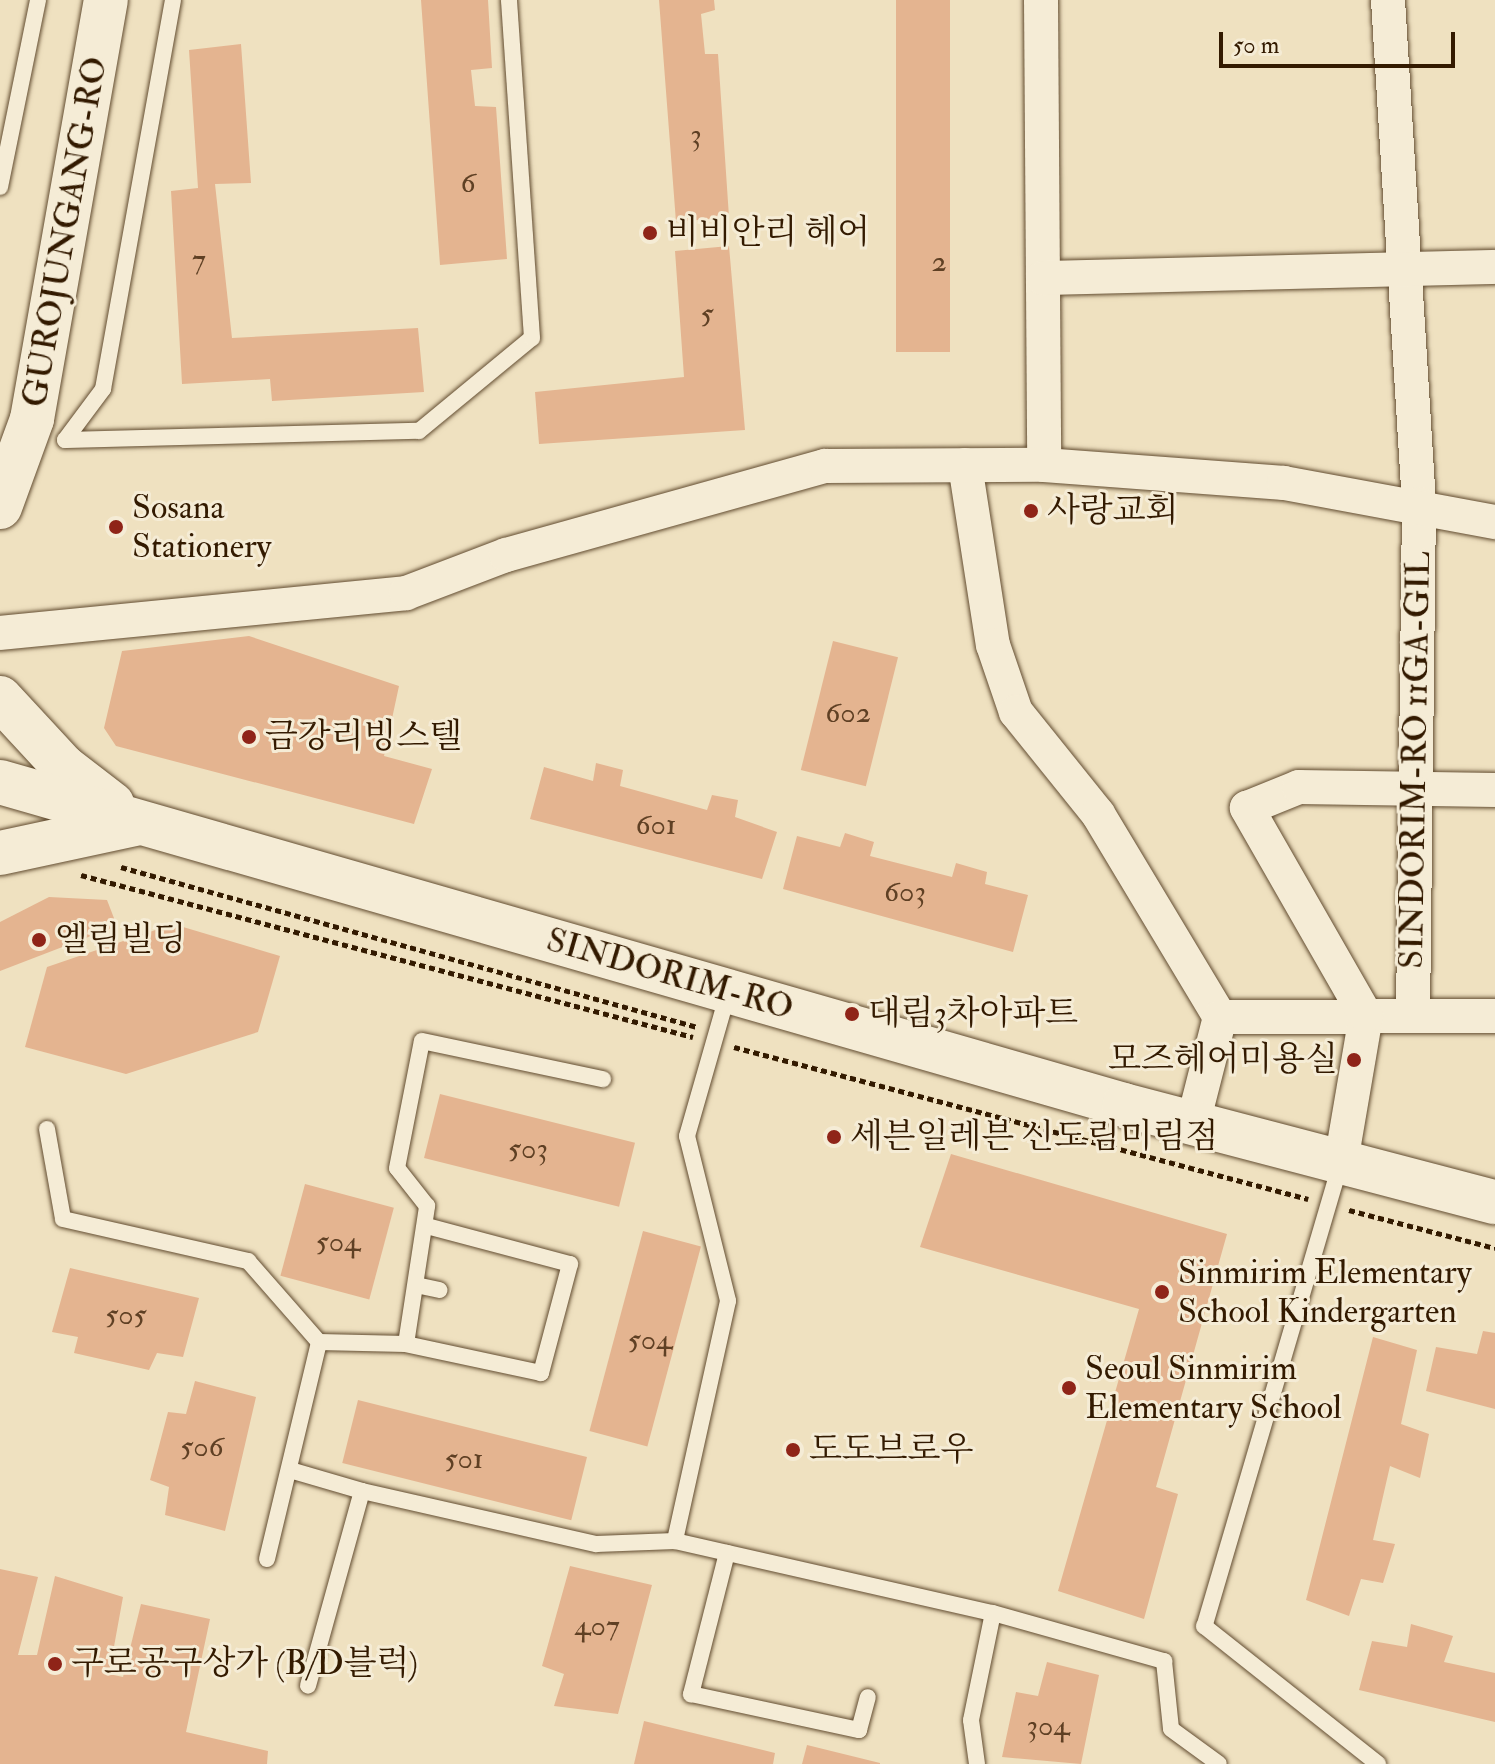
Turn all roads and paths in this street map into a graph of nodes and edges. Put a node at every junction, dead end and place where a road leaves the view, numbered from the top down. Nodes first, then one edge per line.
1 (38, 0) edge
2 (106, 0) edge
3 (173, 0) edge
4 (509, 0) edge
5 (1041, 0) edge
6 (1388, 0) edge
7 (0, 187) edge
8 (1495, 267) edge
9 (1404, 270) junction
10 (1043, 278) junction
11 (965, 465) junction
12 (1044, 465) junction
13 (1419, 504) junction
14 (0, 507) edge
15 (1495, 522) edge
16 (0, 633) edge
17 (0, 698) edge
18 (0, 782) edge
19 (1410, 789) junction
20 (1495, 790) edge
21 (141, 822) junction
22 (0, 853) edge
23 (76, 873) dead end
24 (729, 991) junction
25 (1366, 1016) junction
26 (1413, 1016) junction
27 (1495, 1016) edge
28 (1220, 1017) junction
29 (714, 1042) junction
30 (603, 1079) dead end
31 (1193, 1123) junction
32 (47, 1129) dead end
33 (1341, 1162) junction
34 (1495, 1202) edge
35 (1329, 1204) junction
36 (427, 1226) junction
37 (1495, 1248) edge
38 (416, 1285) junction
39 (439, 1290) dead end
40 (319, 1342) junction
41 (406, 1344) junction
42 (290, 1470) junction
43 (362, 1491) junction
44 (675, 1541) junction
45 (727, 1553) junction
46 (267, 1559) dead end
47 (993, 1613) junction
48 (308, 1686) dead end
49 (868, 1697) dead end
50 (977, 1764) edge
51 (1219, 1764) edge
52 (1378, 1764) edge

1 - 7 lane
2 - 14 street, GUROJUNGANG-RO
3 - 4 lane
5 - 10 street
6 - 9 street
8 - 9 street
9 - 10 street
9 - 13 street
10 - 12 street
11 - 12 street, SINDORIM-RO 11GA-GIL
11 - 16 street, SINDORIM-RO 11GA-GIL
11 - 28 street
12 - 13 street, SINDORIM-RO 11GA-GIL
13 - 15 street, SINDORIM-RO 11GA-GIL
13 - 19 street, SINDORIM-RO 11GA-GIL
17 - 21 street
18 - 21 street, SINDORIM-RO
19 - 20 street
19 - 25 street
19 - 26 street, SINDORIM-RO 11GA-GIL
21 - 22 street
21 - 24 street, SINDORIM-RO
23 - 29 path
24 - 29 lane
24 - 31 street, SINDORIM-RO
25 - 26 street
25 - 28 street
25 - 33 street
26 - 27 street
28 - 31 street
29 - 35 path
29 - 44 lane
30 - 36 lane
31 - 33 street, SINDORIM-RO
32 - 40 lane
33 - 34 street, SINDORIM-RO
33 - 35 lane
35 - 37 path
35 - 52 lane
36 - 38 lane
36 - 41 lane
38 - 39 lane
38 - 41 lane
40 - 41 lane
40 - 42 lane
42 - 43 lane
42 - 46 lane
43 - 44 lane
43 - 48 lane
44 - 45 lane
45 - 47 lane
45 - 49 lane
47 - 50 lane
47 - 51 lane

